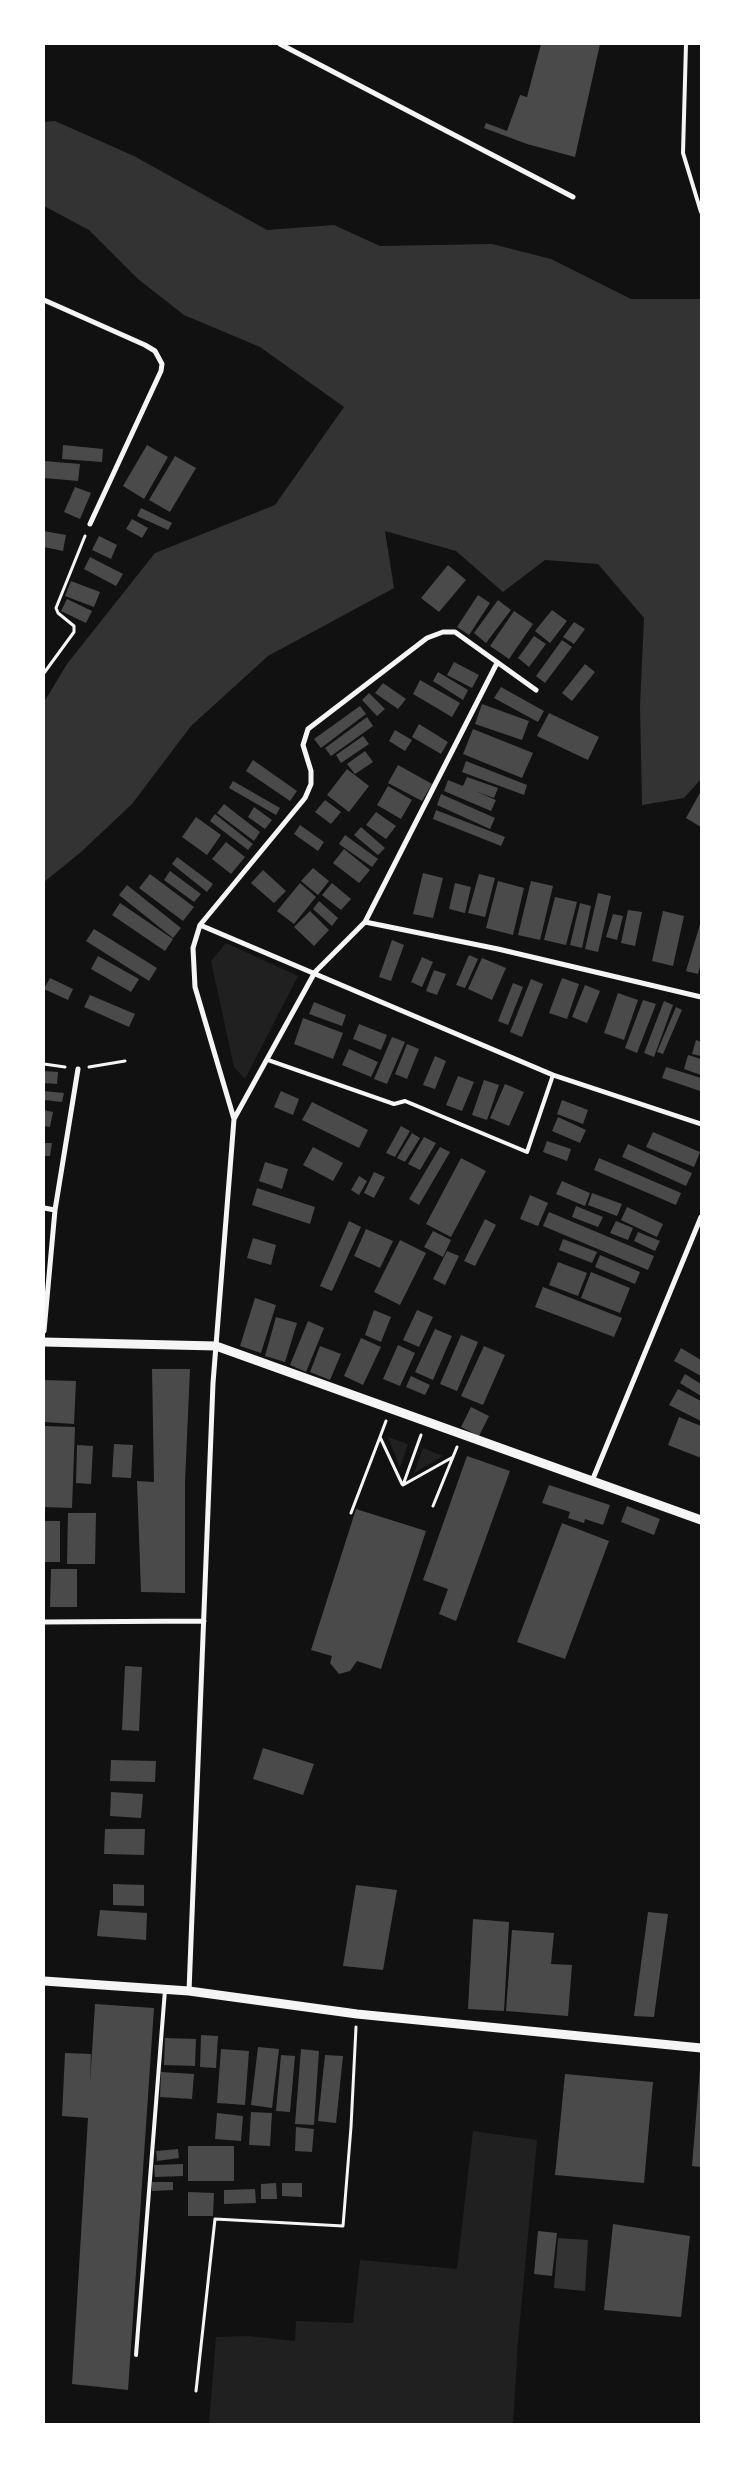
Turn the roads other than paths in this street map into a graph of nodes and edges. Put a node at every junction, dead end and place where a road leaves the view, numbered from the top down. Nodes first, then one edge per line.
1 (280, 44) edge
2 (686, 44) edge
3 (573, 197) dead end
4 (701, 212) edge
5 (44, 300) edge
6 (90, 524) road end
7 (497, 663) junction
8 (536, 690) dead end
9 (365, 922) junction
10 (200, 925) junction
11 (315, 972) junction
12 (701, 997) edge
13 (268, 1060) junction
14 (78, 1069) dead end
15 (553, 1075) junction
16 (234, 1119) junction
17 (701, 1124) edge
18 (44, 1208) edge
19 (55, 1210) junction
20 (701, 1218) edge
21 (44, 1331) edge
22 (44, 1342) edge
23 (216, 1346) junction
24 (592, 1481) junction
25 (701, 1520) edge
26 (204, 1621) junction
27 (44, 1622) edge
28 (44, 1981) edge
29 (165, 1990) junction
30 (189, 1992) junction
31 (701, 2048) edge
32 (136, 2355) dead end

1 - 3 street
2 - 4 lane
5 - 6 street
7 - 8 street
7 - 9 street
7 - 10 street
9 - 11 street
9 - 12 street
10 - 11 street
10 - 16 street
11 - 13 street
11 - 15 street
13 - 15 lane
13 - 16 street
14 - 19 street
15 - 17 street
16 - 23 street
18 - 19 street
19 - 21 street
20 - 24 street
22 - 23 street
23 - 24 street
23 - 26 street
24 - 25 street
26 - 27 street
26 - 30 street
28 - 29 street
29 - 30 street
29 - 32 lane
30 - 31 street

